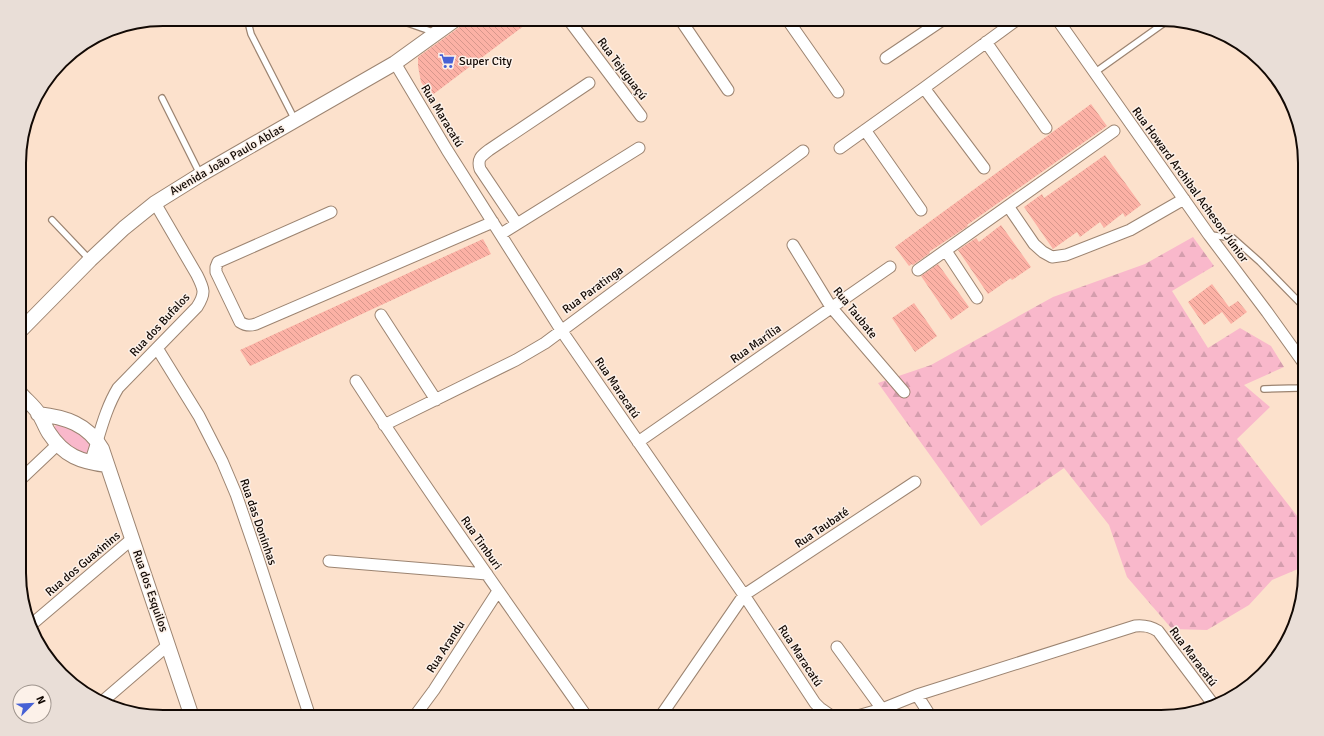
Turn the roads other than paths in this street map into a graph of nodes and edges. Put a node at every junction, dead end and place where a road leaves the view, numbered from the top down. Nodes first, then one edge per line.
1 (249, 26) edge
2 (416, 26) edge
3 (446, 26) edge
4 (573, 26) edge
5 (685, 26) edge
6 (792, 26) edge
7 (934, 26) edge
8 (1008, 26) edge
9 (1061, 26) edge
10 (1160, 26) edge
11 (437, 33) junction
12 (986, 42) junction
13 (886, 58) dead end
14 (395, 63) junction
15 (1094, 73) junction
16 (588, 83) dead end
17 (924, 88) junction
18 (728, 90) dead end
19 (838, 92) dead end
20 (162, 98) dead end
21 (641, 116) dead end
22 (295, 120) junction
23 (1046, 128) dead end
24 (865, 130) junction
25 (1114, 131) dead end
26 (639, 148) dead end
27 (840, 148) dead end
28 (803, 151) dead end
29 (984, 168) dead end
30 (200, 175) junction
31 (1184, 199) junction
32 (154, 203) junction
33 (1008, 206) junction
34 (921, 210) dead end
35 (331, 212) dead end
36 (52, 220) dead end
37 (493, 222) junction
38 (517, 224) junction
39 (500, 234) junction
40 (1209, 235) junction
41 (793, 245) dead end
42 (946, 251) junction
43 (90, 260) junction
44 (890, 267) dead end
45 (918, 270) dead end
46 (977, 298) dead end
47 (1298, 301) edge
48 (831, 307) junction
49 (381, 315) dead end
50 (26, 325) edge
51 (561, 330) junction
52 (157, 348) junction
53 (1298, 355) edge
54 (356, 382) dead end
55 (1298, 388) edge
56 (1264, 390) dead end
57 (904, 392) dead end
58 (26, 400) edge
59 (436, 400) junction
60 (38, 414) junction
61 (384, 425) junction
62 (98, 442) junction
63 (638, 442) junction
64 (57, 445) junction
65 (90, 463) junction
66 (107, 465) junction
67 (26, 474) edge
68 (915, 482) dead end
69 (132, 539) junction
70 (330, 561) dead end
71 (487, 574) junction
72 (498, 590) junction
73 (744, 595) junction
74 (35, 622) edge
75 (168, 645) junction
76 (837, 647) dead end
77 (917, 695) junction
78 (106, 698) edge
79 (1211, 701) edge
80 (882, 709) junction
81 (190, 710) edge
82 (308, 710) edge
83 (419, 710) edge
84 (582, 710) edge
85 (664, 710) edge
86 (817, 710) edge
87 (878, 710) edge
88 (927, 710) edge

1 - 22 lane
2 - 11 lane
3 - 11 street, Avenida João Paulo Ablas
4 - 21 street, Rua Tejuguaçú
5 - 18 street
6 - 19 street
7 - 13 street
8 - 12 street
9 - 15 street, Rua Howard Archibal Acheson Júnior
10 - 15 lane
11 - 14 street, Avenida João Paulo Ablas
12 - 17 street
12 - 23 street
14 - 22 street, Avenida João Paulo Ablas
14 - 37 street, Rua Maracatú
15 - 31 street, Rua Howard Archibal Acheson Júnior
16 - 38 street
17 - 24 street
17 - 29 street
20 - 30 lane
22 - 30 street, Avenida João Paulo Ablas
24 - 27 street
24 - 34 street
25 - 33 street
26 - 38 street
28 - 51 street, Rua Paratinga
30 - 32 street, Avenida João Paulo Ablas
31 - 33 street
31 - 40 street, Rua Howard Archibal Acheson Júnior
32 - 43 street, Avenida João Paulo Ablas
32 - 52 street, Rua dos Bufalos
33 - 42 street
35 - 37 street
36 - 43 lane
37 - 39 street, Rua Maracatú
38 - 39 street
39 - 51 street, Rua Maracatú
40 - 47 lane
40 - 53 street, Rua Howard Archibal Acheson Júnior
41 - 48 street, Rua Taubate
42 - 45 street
42 - 46 street
43 - 50 street, Avenida João Paulo Ablas
44 - 48 street, Rua Marília
48 - 57 street, Rua Taubate
48 - 63 street, Rua Marília
49 - 59 street
51 - 59 street, Rua Paratinga
51 - 63 street, Rua Maracatú
52 - 62 street, Rua dos Bufalos
52 - 82 street, Rua das Doninhas
54 - 61 street, Rua Timburi
55 - 56 lane
58 - 60 street
59 - 61 street, Rua Paratinga
60 - 62 street, Rua dos Esquilos
60 - 64 street
61 - 71 street, Rua Timburi
62 - 65 street, Rua dos Bufalos
62 - 66 street, Rua dos Esquilos
63 - 73 street, Rua Maracatú
64 - 65 street
64 - 67 street
65 - 66 street
66 - 69 street, Rua dos Esquilos
68 - 73 street, Rua Taubaté
69 - 74 street, Rua dos Guaxinins
69 - 75 street, Rua dos Esquilos
70 - 71 street
71 - 72 street, Rua Timburi
72 - 83 street, Rua Arandu
72 - 84 street, Rua Timburi
73 - 85 street
73 - 86 street, Rua Maracatú
75 - 78 street
75 - 81 street, Rua dos Esquilos
76 - 80 street
77 - 79 street, Rua Maracatú
77 - 80 street, Rua Maracatú
77 - 88 street
80 - 87 street, Rua Maracatú

